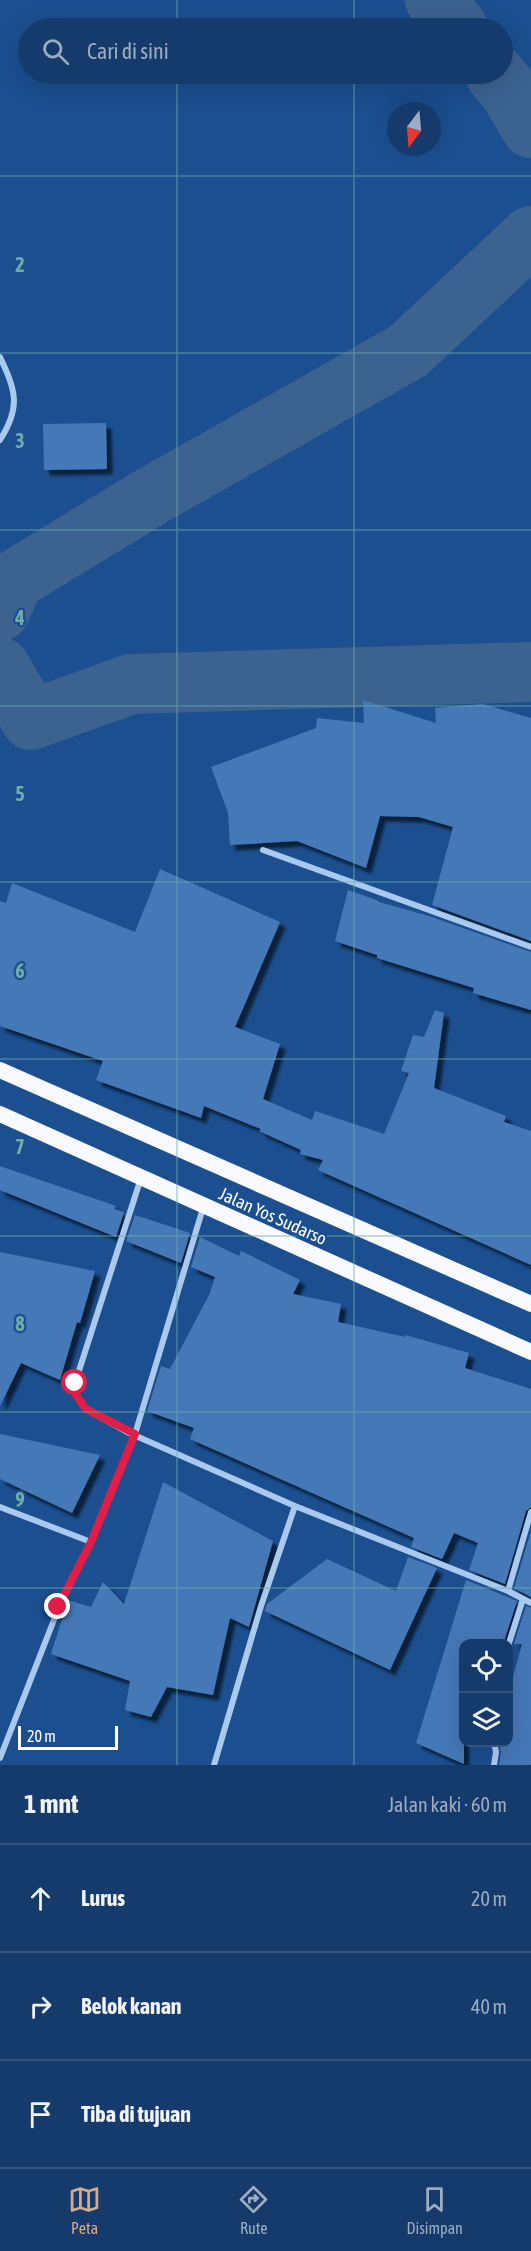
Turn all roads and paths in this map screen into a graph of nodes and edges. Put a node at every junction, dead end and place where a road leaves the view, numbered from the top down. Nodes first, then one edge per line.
1 (0, 357) edge
2 (0, 440) edge
3 (263, 850) dead end
4 (531, 947) edge
5 (0, 1070) edge
6 (0, 1114) edge
7 (141, 1177) junction
8 (204, 1206) junction
9 (531, 1304) edge
10 (531, 1352) edge
11 (135, 1434) junction
12 (295, 1506) junction
13 (0, 1507) edge
14 (531, 1512) edge
15 (91, 1542) junction
16 (508, 1591) junction
17 (523, 1599) junction
18 (531, 1603) edge
19 (510, 1639) edge
20 (495, 1747) edge
21 (0, 1758) edge
22 (214, 1765) edge
23 (494, 1765) edge

1 - 2 street
3 - 4 street
5 - 9 highway, Jalan Yos Sudarso
6 - 7 highway, Jalan Yos Sudarso
7 - 8 highway, Jalan Yos Sudarso
7 - 11 street
8 - 10 highway, Jalan Yos Sudarso
8 - 11 street
11 - 12 street
11 - 15 street
12 - 16 street
12 - 22 street
13 - 15 street
14 - 16 street
15 - 21 street
16 - 17 street
17 - 18 street
17 - 19 street
20 - 23 street

